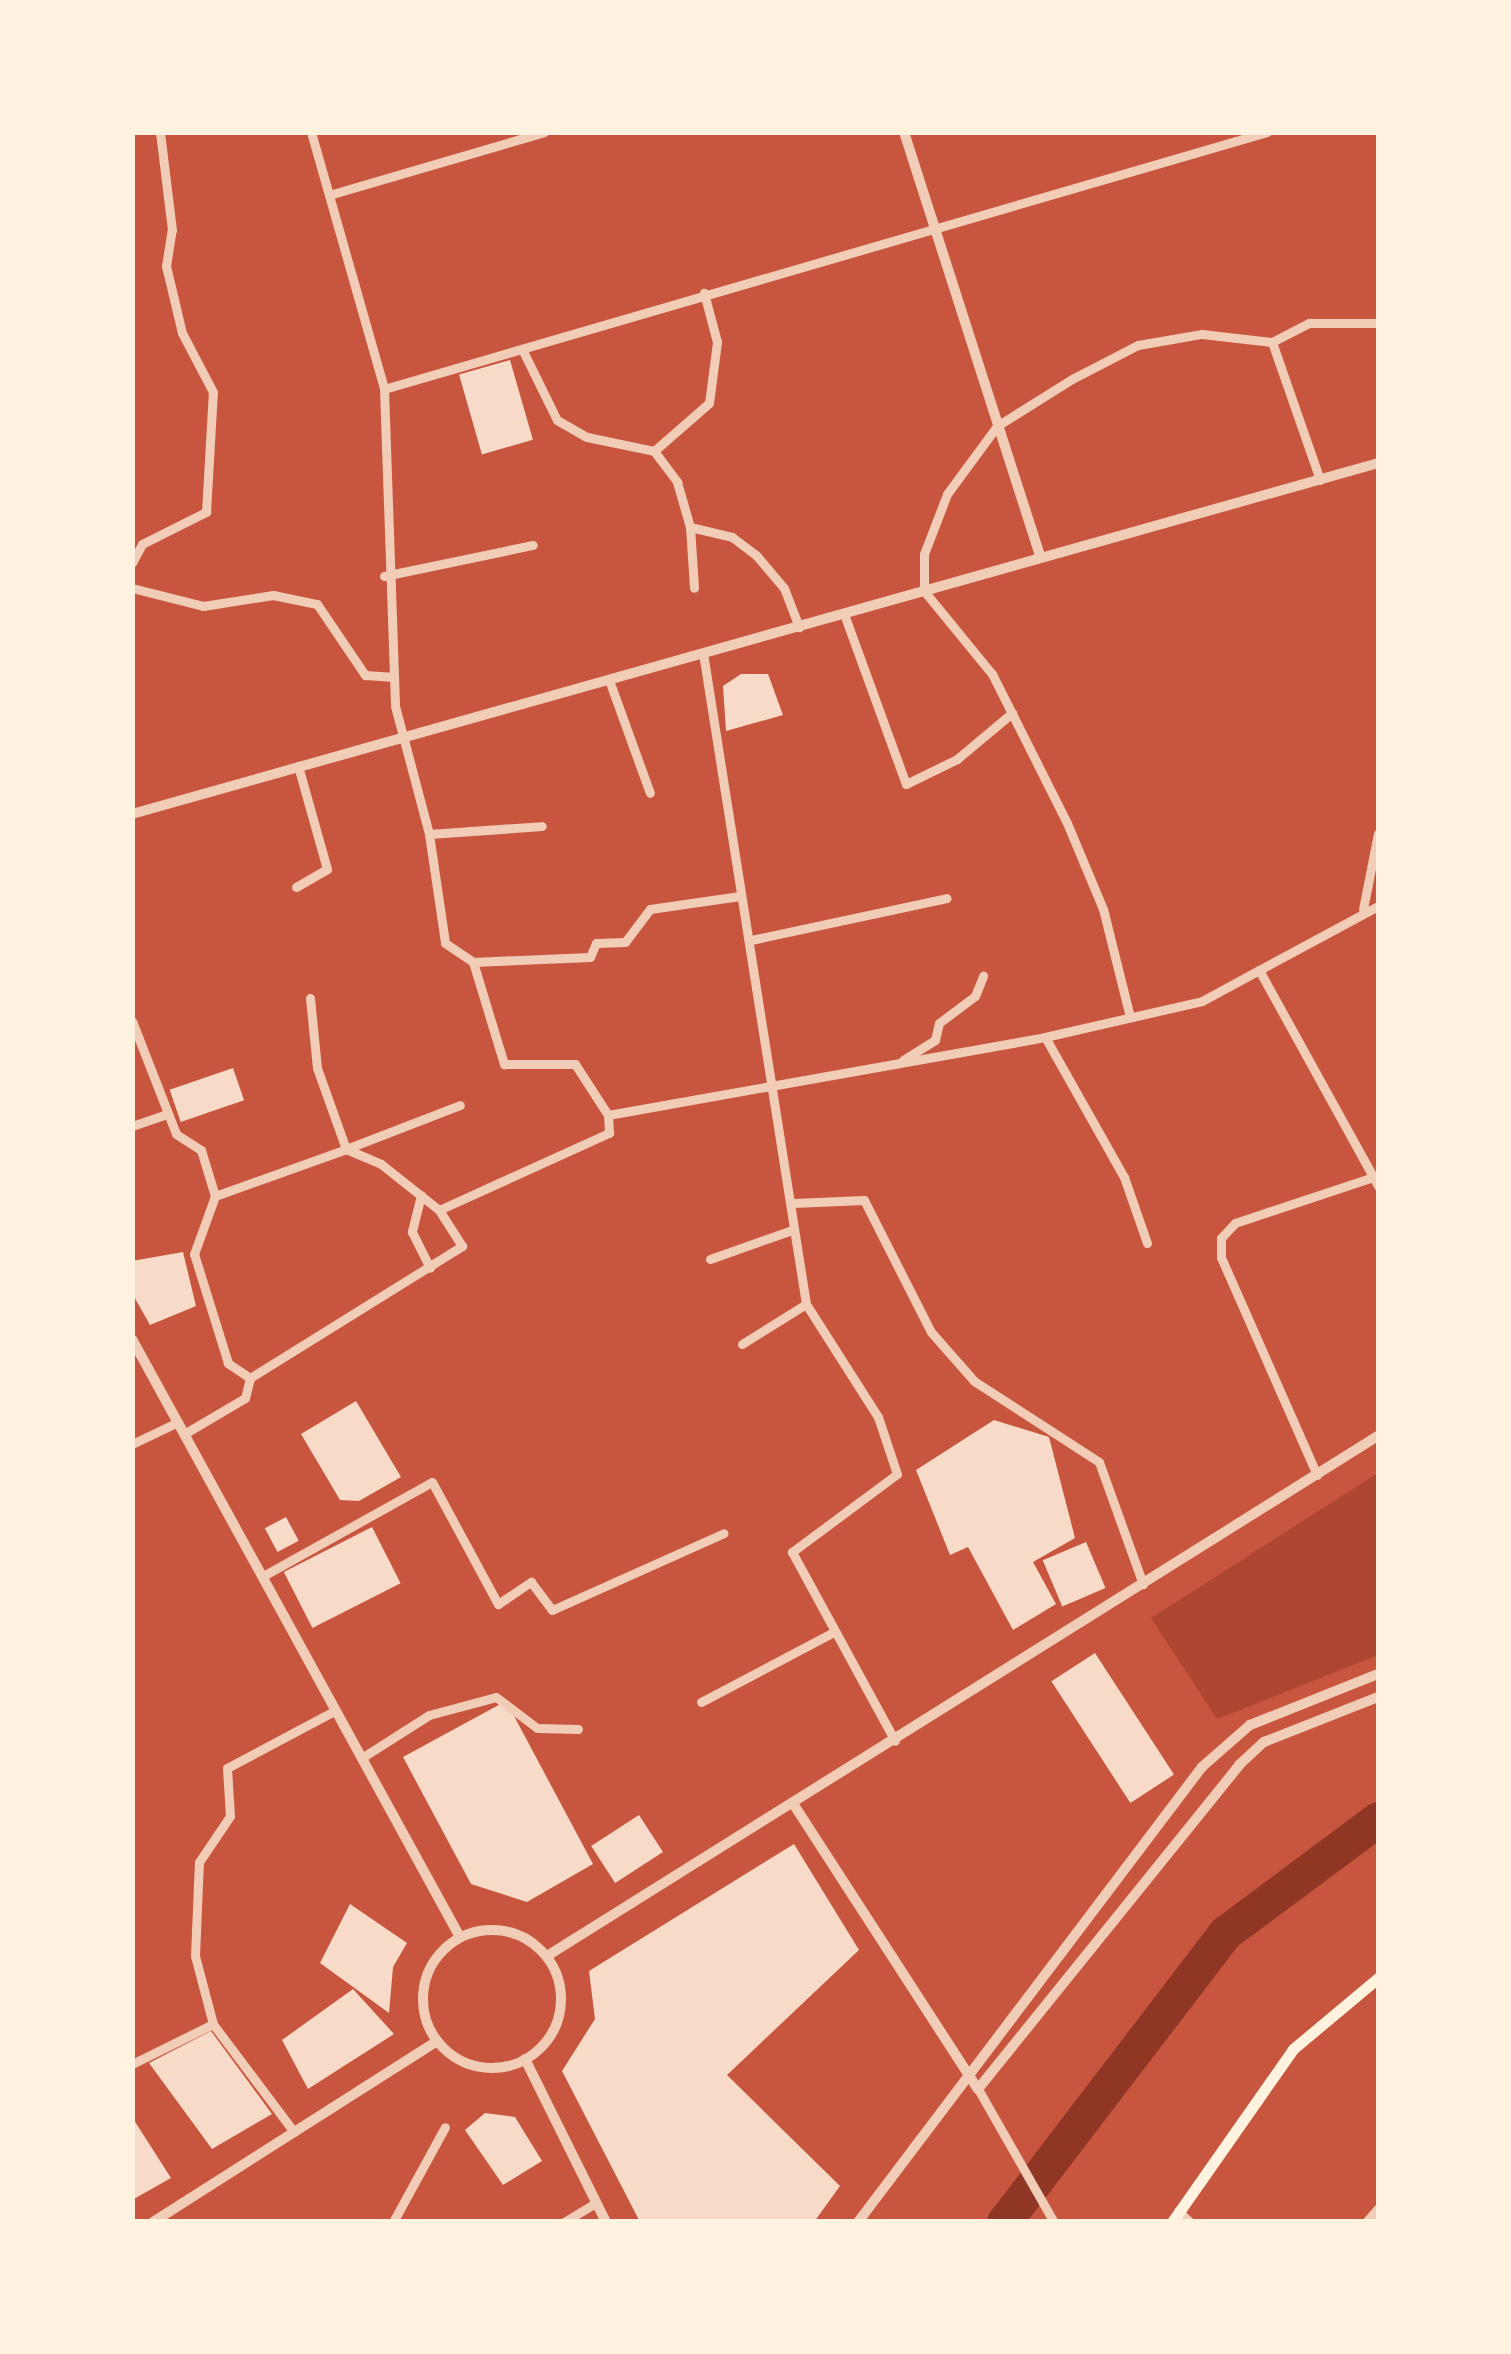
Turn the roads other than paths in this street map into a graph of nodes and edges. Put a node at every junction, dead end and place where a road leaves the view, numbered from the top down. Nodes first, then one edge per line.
1 (160, 132) edge
2 (312, 132) edge
3 (544, 132) edge
4 (904, 132) edge
5 (1267, 132) edge
6 (329, 195) junction
7 (931, 225) junction
8 (704, 293) junction
9 (1378, 323) edge
10 (1272, 342) junction
11 (522, 349) junction
12 (384, 389) junction
13 (997, 426) junction
14 (654, 451) junction
15 (1378, 463) edge
16 (1320, 480) junction
17 (690, 527) junction
18 (533, 545) dead end
19 (1041, 558) junction
20 (132, 563) edge
21 (384, 576) junction
22 (132, 588) edge
23 (694, 588) dead end
24 (924, 591) junction
25 (844, 614) junction
26 (799, 626) junction
27 (703, 654) junction
28 (391, 677) junction
29 (609, 680) junction
30 (1012, 713) junction
31 (404, 736) junction
32 (298, 766) junction
33 (650, 793) dead end
34 (132, 814) edge
35 (542, 826) dead end
36 (1378, 833) edge
37 (430, 834) junction
38 (296, 888) dead end
39 (740, 896) junction
40 (947, 898) dead end
41 (1378, 906) edge
42 (1364, 910) junction
43 (751, 940) junction
44 (472, 962) junction
45 (1260, 970) junction
46 (983, 976) dead end
47 (310, 998) dead end
48 (1130, 1017) junction
49 (132, 1021) edge
50 (1045, 1037) junction
51 (897, 1064) junction
52 (774, 1086) junction
53 (460, 1105) dead end
54 (168, 1114) junction
55 (608, 1115) junction
56 (132, 1126) edge
57 (346, 1149) junction
58 (1376, 1182) edge
59 (422, 1195) junction
60 (214, 1196) junction
61 (793, 1202) junction
62 (439, 1210) junction
63 (792, 1230) junction
64 (1147, 1242) dead end
65 (710, 1259) dead end
66 (430, 1268) junction
67 (806, 1304) junction
68 (132, 1339) edge
69 (742, 1344) dead end
70 (250, 1378) junction
71 (178, 1422) junction
72 (184, 1434) junction
73 (1378, 1436) edge
74 (132, 1444) edge
75 (1316, 1475) junction
76 (724, 1533) dead end
77 (262, 1576) junction
78 (1144, 1584) junction
79 (834, 1632) junction
80 (1378, 1674) edge
81 (1378, 1696) edge
82 (701, 1702) dead end
83 (336, 1710) junction
84 (578, 1730) dead end
85 (895, 1741) junction
86 (363, 1756) junction
87 (794, 1805) junction
88 (460, 1937) junction
89 (547, 1956) junction
90 (1378, 1978) edge
91 (213, 2024) junction
92 (437, 2041) junction
93 (526, 2059) junction
94 (132, 2064) edge
95 (965, 2070) junction
96 (961, 2087) junction
97 (978, 2089) junction
98 (445, 2127) dead end
99 (294, 2132) junction
100 (596, 2203) junction
101 (1378, 2208) edge
102 (1175, 2216) edge
103 (152, 2222) edge
104 (392, 2222) edge
105 (564, 2222) edge
106 (606, 2222) edge
107 (858, 2222) edge
108 (1054, 2222) edge
109 (1190, 2222) edge
110 (1366, 2222) edge

1 - 20 street
2 - 6 street
3 - 6 street
4 - 7 street
5 - 7 street
6 - 12 street
7 - 8 street
7 - 13 street
8 - 11 street
8 - 14 street
9 - 10 street
10 - 13 street
10 - 16 street
11 - 12 street
11 - 14 street
12 - 21 street
13 - 19 street
13 - 24 street
14 - 17 street
15 - 16 street
16 - 19 street
17 - 23 street
17 - 26 street
18 - 21 street
19 - 24 street
21 - 28 street
22 - 28 street
24 - 25 street
24 - 30 street
25 - 26 street
25 - 30 street
26 - 27 street
27 - 29 street
27 - 39 street
28 - 31 street
29 - 31 street
29 - 33 street
30 - 48 street
31 - 32 street
31 - 37 street
32 - 34 street
32 - 38 street
35 - 37 street
36 - 42 street
37 - 44 street
39 - 43 street
39 - 44 street
40 - 43 street
41 - 42 street
42 - 45 street
43 - 52 street
44 - 55 street
45 - 48 street
45 - 58 street
46 - 51 street
47 - 57 street
48 - 50 street
49 - 54 street
50 - 51 street
50 - 64 street
51 - 52 street
52 - 55 street
52 - 61 street
53 - 57 street
54 - 56 street
54 - 60 street
55 - 62 street
57 - 59 street
57 - 60 street
58 - 75 street
59 - 62 street
59 - 66 street
60 - 70 street
61 - 63 street
61 - 78 street
62 - 66 street
63 - 65 street
63 - 67 street
66 - 70 street
67 - 69 street
67 - 79 street
68 - 71 street
70 - 72 street
71 - 72 street
71 - 74 street
72 - 77 street
73 - 75 street
75 - 78 street
76 - 77 street
77 - 83 street
78 - 85 street
79 - 82 street
79 - 85 street
80 - 95 street
81 - 97 street
83 - 86 street
83 - 91 street
84 - 86 street
85 - 87 street
86 - 88 street
87 - 89 street
87 - 95 street
88 - 89 street
88 - 92 street
89 - 93 street
90 - 102 main road
91 - 94 street
91 - 99 street
92 - 93 street
92 - 99 street
93 - 100 street
95 - 96 street
95 - 97 street
96 - 97 street
96 - 107 street
97 - 108 street
98 - 104 street
99 - 103 street
100 - 105 street
100 - 106 street
101 - 110 street
102 - 109 street

